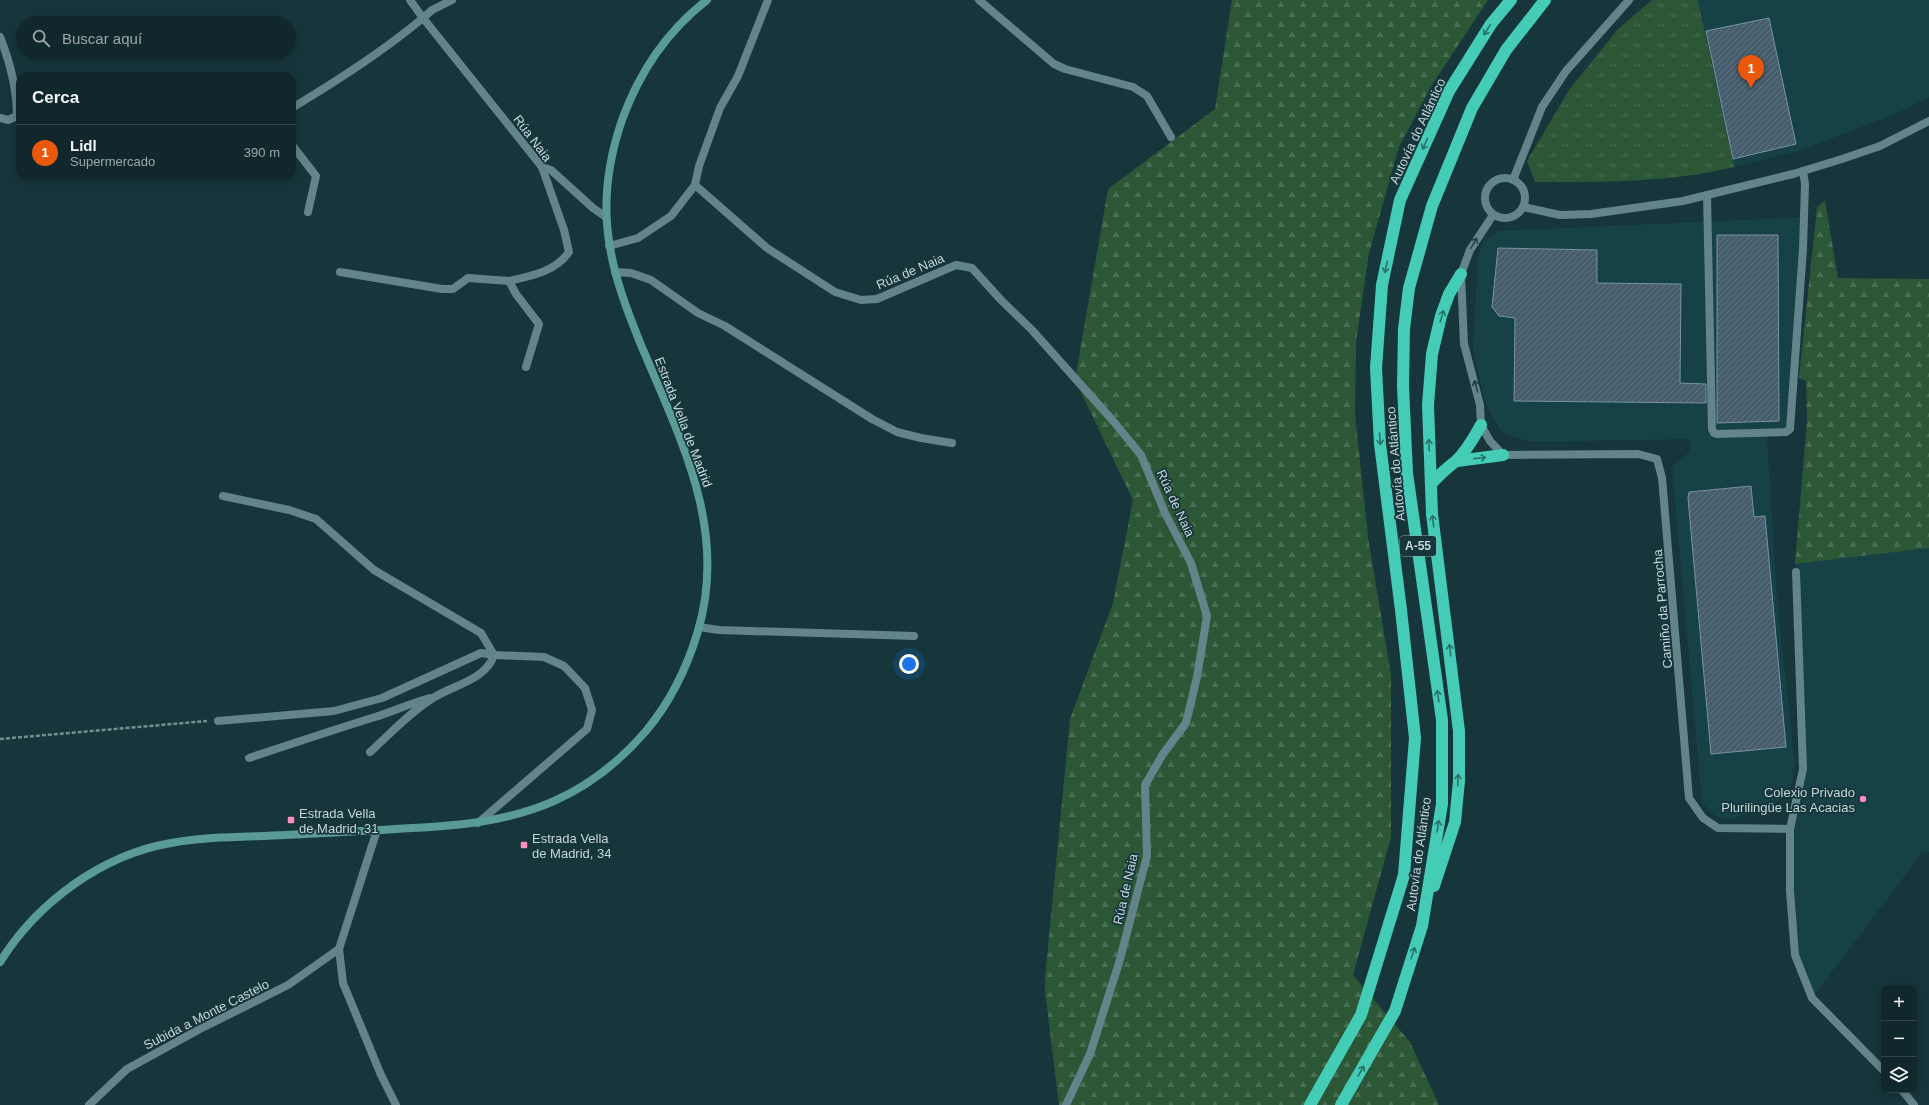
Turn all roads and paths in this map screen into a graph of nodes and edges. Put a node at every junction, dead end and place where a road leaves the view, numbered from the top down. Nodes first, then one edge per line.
1 (410, 0) edge
2 (452, 0) edge
3 (707, 0) edge
4 (768, 0) edge
5 (979, 0) edge
6 (1511, 0) edge
7 (1545, 0) edge
8 (1629, 0) edge
9 (423, 18) junction
10 (0, 37) edge
11 (16, 98) edge
12 (296, 106) edge
13 (16, 117) edge
14 (0, 118) edge
15 (1929, 121) edge
16 (1171, 137) dead end
17 (296, 150) edge
18 (542, 167) junction
19 (1803, 171) junction
20 (1512, 180) junction
21 (695, 185) junction
22 (1707, 195) junction
23 (1523, 207) junction
24 (308, 212) dead end
25 (1493, 215) junction
26 (606, 218) junction
27 (609, 246) junction
28 (340, 272) dead end
29 (615, 272) junction
30 (1461, 274) junction
31 (509, 281) junction
32 (526, 367) dead end
33 (1481, 425) junction
34 (952, 443) dead end
35 (1503, 456) junction
36 (1457, 460) junction
37 (1431, 484) junction
38 (223, 496) dead end
39 (1796, 572) dead end
40 (699, 628) junction
41 (914, 636) dead end
42 (494, 655) junction
43 (433, 698) junction
44 (218, 720) joint
45 (0, 739) edge
46 (370, 752) dead end
47 (249, 758) dead end
48 (478, 823) junction
49 (1790, 829) junction
50 (377, 830) junction
51 (1422, 926) junction
52 (339, 949) junction
53 (0, 962) edge
54 (1881, 1069) edge
55 (1904, 1093) edge
56 (89, 1105) edge
57 (396, 1105) edge
58 (1066, 1105) edge
59 (1310, 1105) edge
60 (1342, 1105) edge
61 (1914, 1105) edge

1 - 9 street, Rúa Naia
2 - 9 street
3 - 26 main road, Estrada Vella de Madrid
4 - 21 street
5 - 16 street
6 -> 59 highway, Autovía do Atlántico / A-55
51 -> 7 highway, Autovía do Atlántico / A-55
8 - 20 street
9 - 12 street
9 - 18 street, Rúa Naia
10 - 11 street
13 - 14 street
15 - 19 street
17 - 24 street
18 - 26 street
18 - 31 street, Rúa Naia
19 - 22 street
19 - 22 street
20 - 23 street
20 - 25 street
21 - 27 street
21 - 58 street, Rúa de Naia
22 - 23 street
23 - 25 street
30 -> 25 street
26 - 27 main road, Estrada Vella de Madrid
27 - 29 main road, Estrada Vella de Madrid
28 - 31 street, Rúa Naia
29 - 34 street
29 - 40 main road, Estrada Vella de Madrid
33 -> 30 street
37 -> 30 highway
31 - 32 street
33 - 35 street
33 - 36 highway
36 -> 35 highway
35 - 49 street, Camiño da Parrocha
36 - 37 highway
51 -> 37 highway, A-55
38 - 42 street
39 - 49 street
40 - 41 street
40 - 48 main road, Estrada Vella de Madrid
42 - 43 street
42 - 44 street
42 - 48 street
43 - 46 street
43 - 47 street
44 - 45 path
48 - 50 main road, Estrada Vella de Madrid
49 - 54 street
50 - 52 street
50 - 53 main road, Estrada Vella de Madrid
60 -> 51 highway, Autovía do Atlántico / A-55
52 - 56 street, Subida a Monte Castelo
52 - 57 street
55 - 61 street

